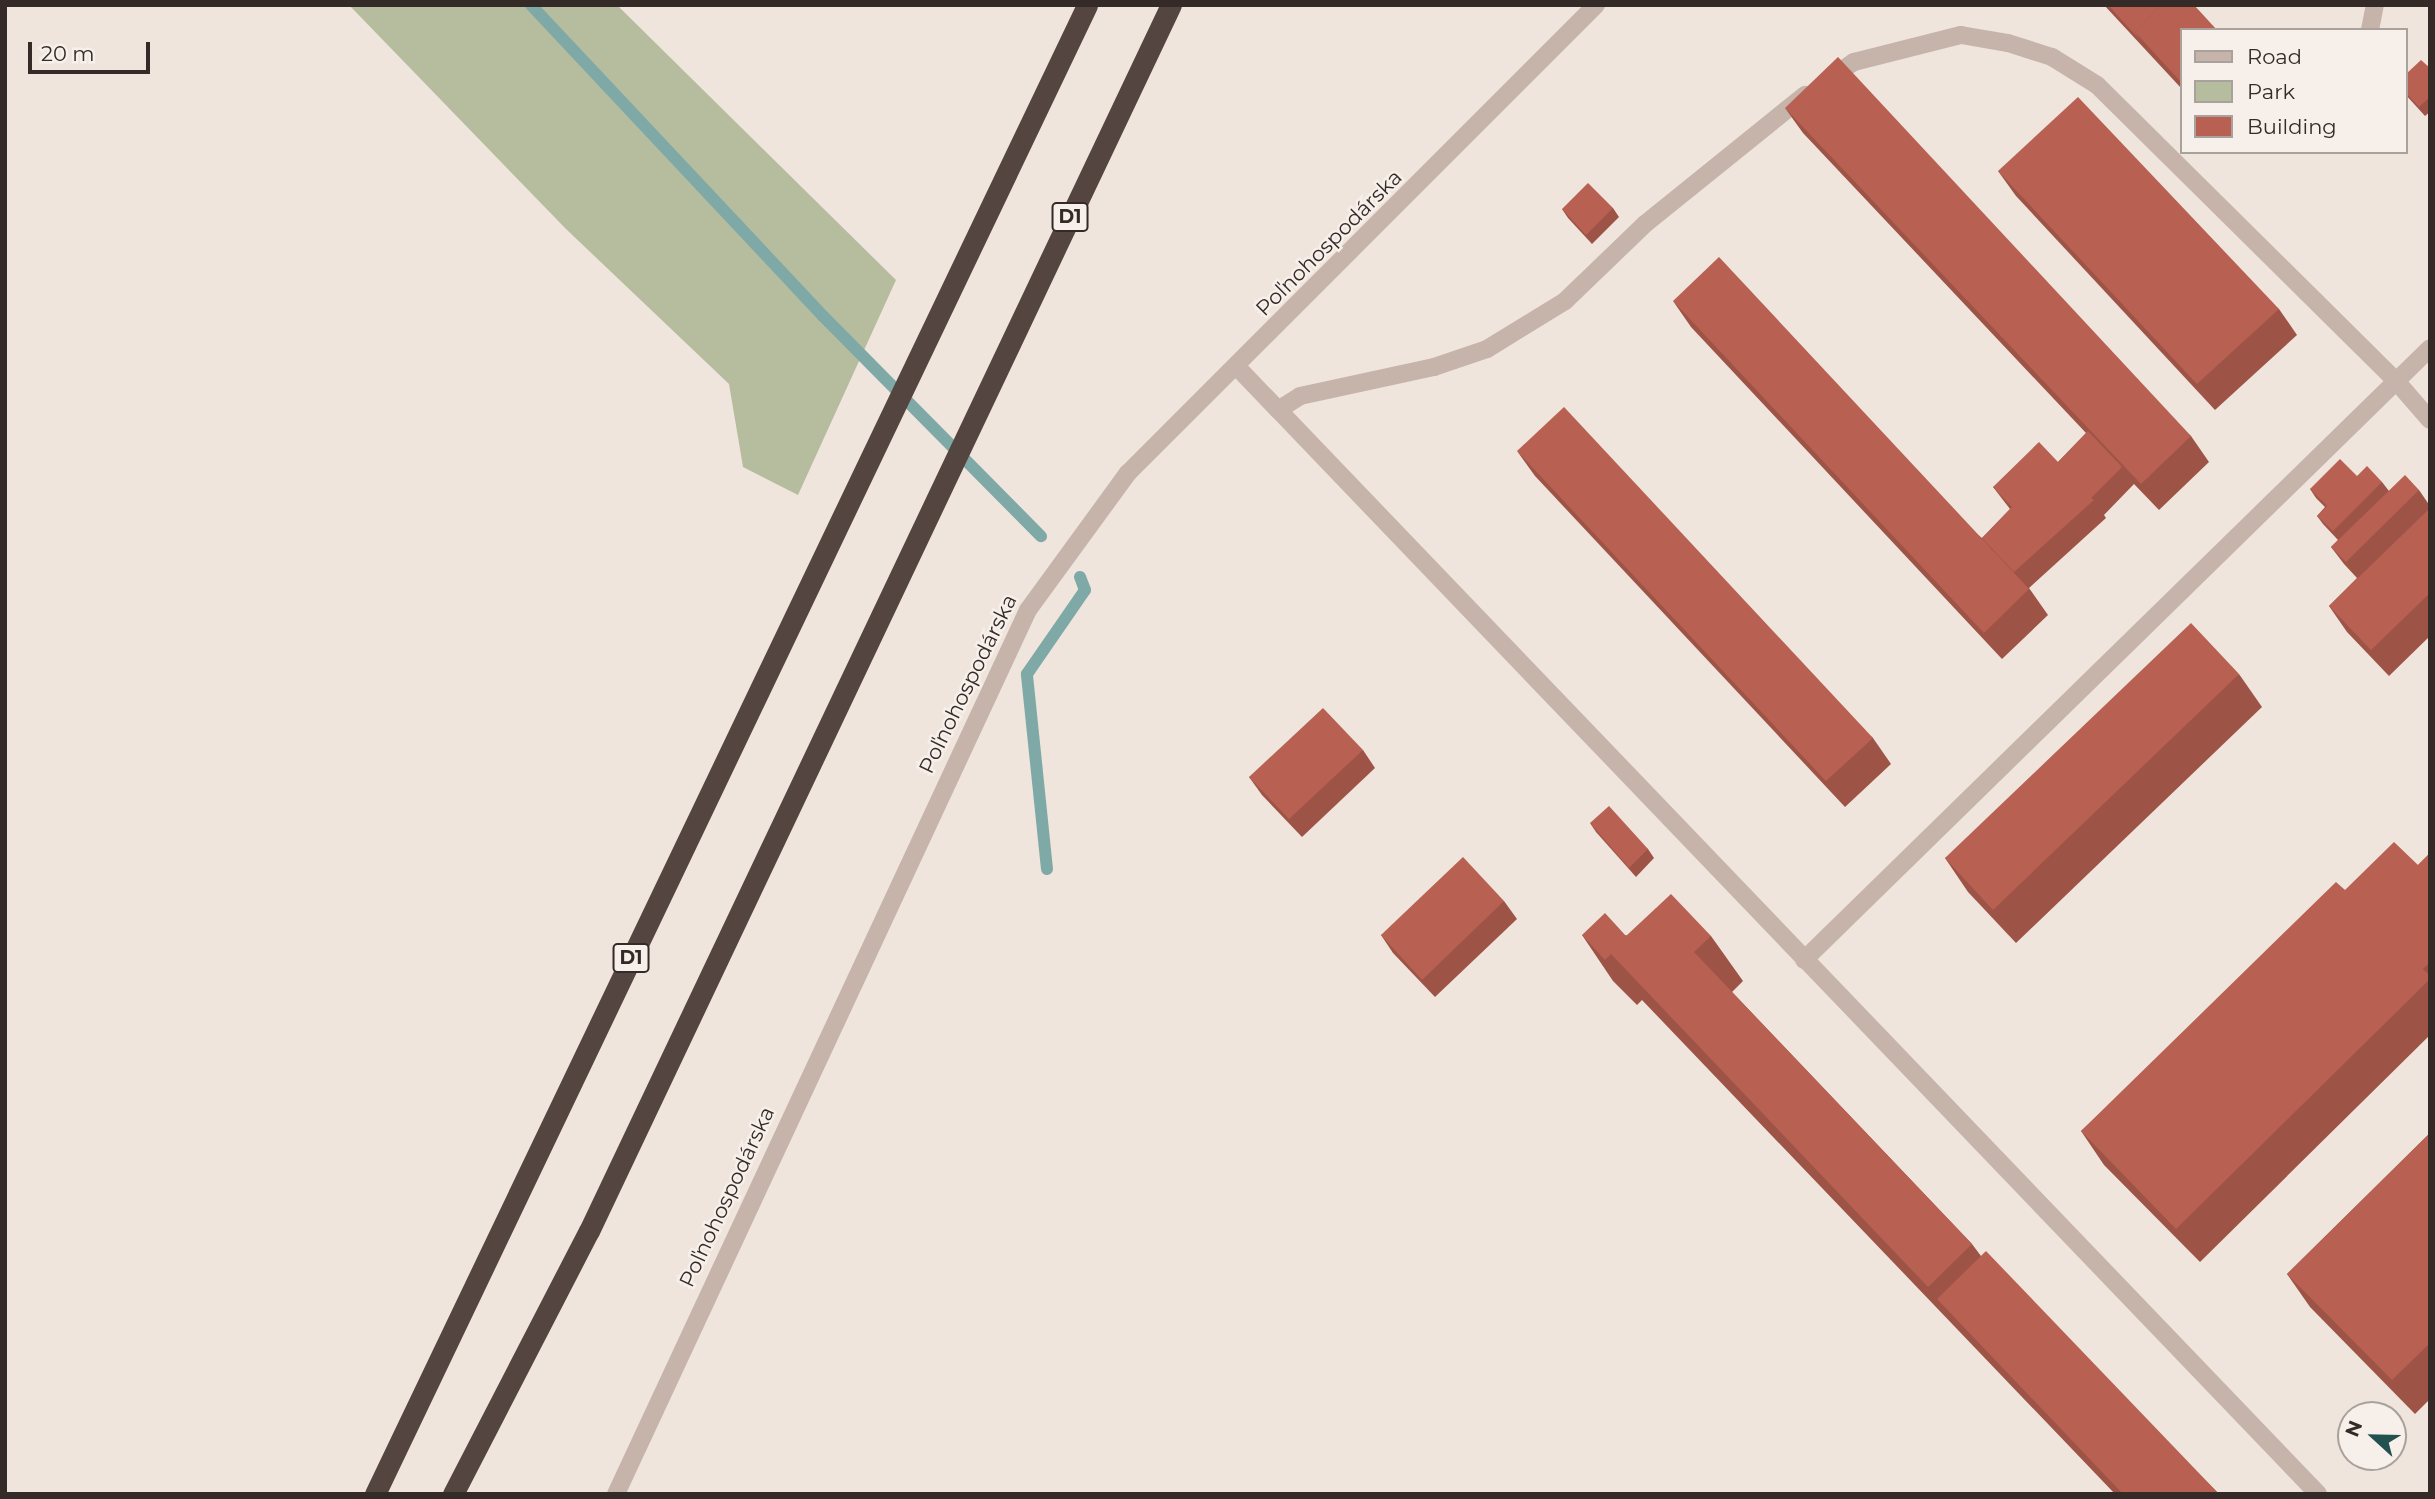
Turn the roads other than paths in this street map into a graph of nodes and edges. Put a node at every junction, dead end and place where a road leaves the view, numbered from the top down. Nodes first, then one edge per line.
1 (1087, 5) edge
2 (1171, 5) edge
3 (1596, 5) edge
4 (2375, 5) edge
5 (2370, 28) edge
6 (2430, 348) edge
7 (1238, 368) junction
8 (2397, 382) junction
9 (1278, 410) junction
10 (2430, 421) edge
11 (1804, 960) junction
12 (375, 1494) edge
13 (453, 1494) edge
14 (616, 1494) edge
15 (2318, 1494) edge

1 - 12 highway, D1
2 - 13 highway, D1
3 - 7 street, Poľnohospodárska
4 - 5 street
6 - 8 street
7 - 9 street
7 - 14 street, Poľnohospodárska
8 - 9 street
8 - 10 street
8 - 11 street
9 - 11 street
11 - 15 street

